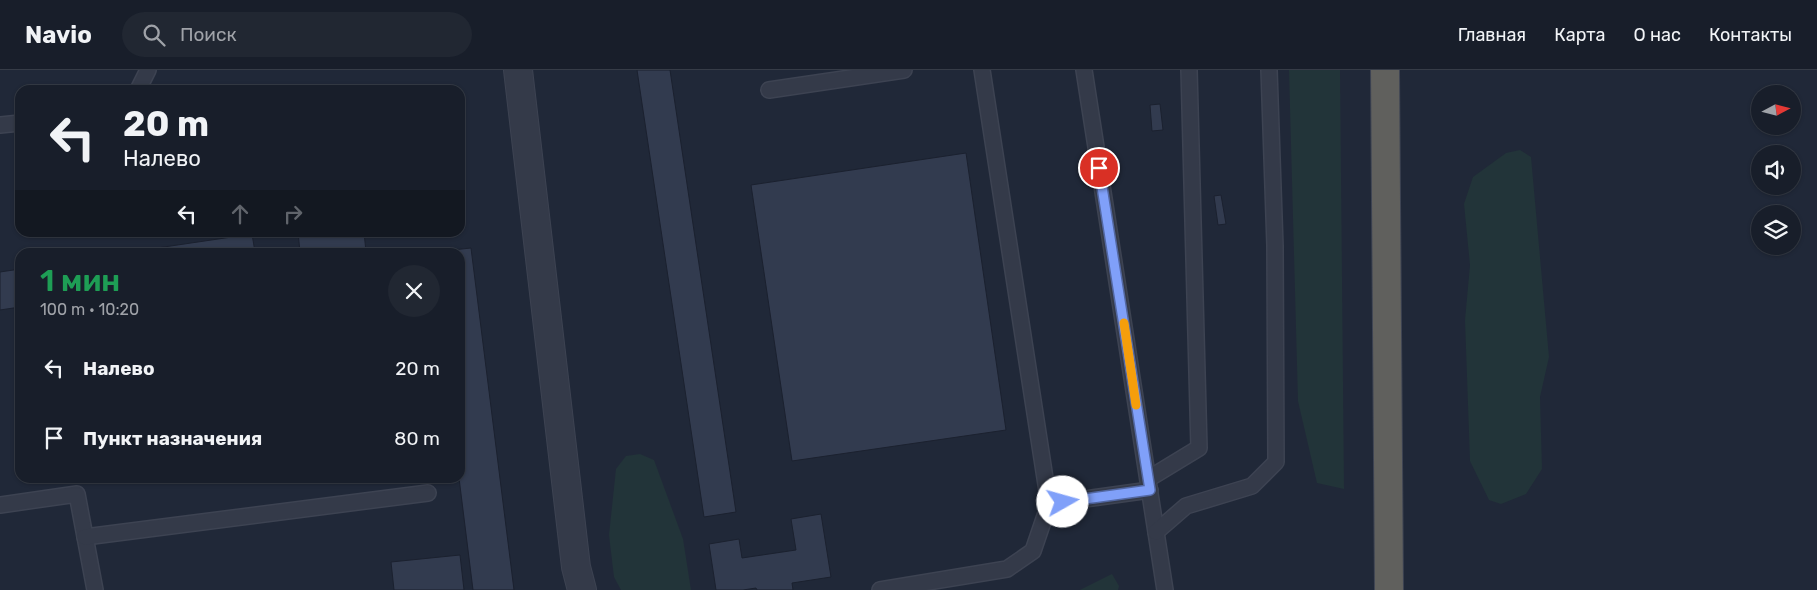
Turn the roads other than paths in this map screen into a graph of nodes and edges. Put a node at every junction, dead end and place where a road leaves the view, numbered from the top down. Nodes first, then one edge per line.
1 (148, 70) edge
2 (518, 70) edge
3 (904, 70) edge
4 (982, 70) edge
5 (1084, 70) edge
6 (1189, 70) edge
7 (1268, 70) edge
8 (1384, 70) edge
9 (140, 85) edge
10 (769, 90) dead end
11 (15, 124) edge
12 (0, 126) edge
13 (1149, 485) junction
14 (428, 493) dead end
15 (1049, 504) junction
16 (0, 505) edge
17 (1156, 532) junction
18 (85, 536) junction
19 (95, 590) edge
20 (582, 590) edge
21 (880, 590) edge
22 (1165, 590) edge
23 (1389, 590) edge

1 - 9 lane
2 - 20 street
3 - 10 lane
4 - 15 lane
5 - 13 lane
6 - 13 lane
7 - 17 lane
8 - 23 highway
11 - 12 lane
13 - 15 lane
13 - 17 lane
14 - 18 lane
15 - 21 lane
16 - 18 lane
17 - 22 lane
18 - 19 lane

